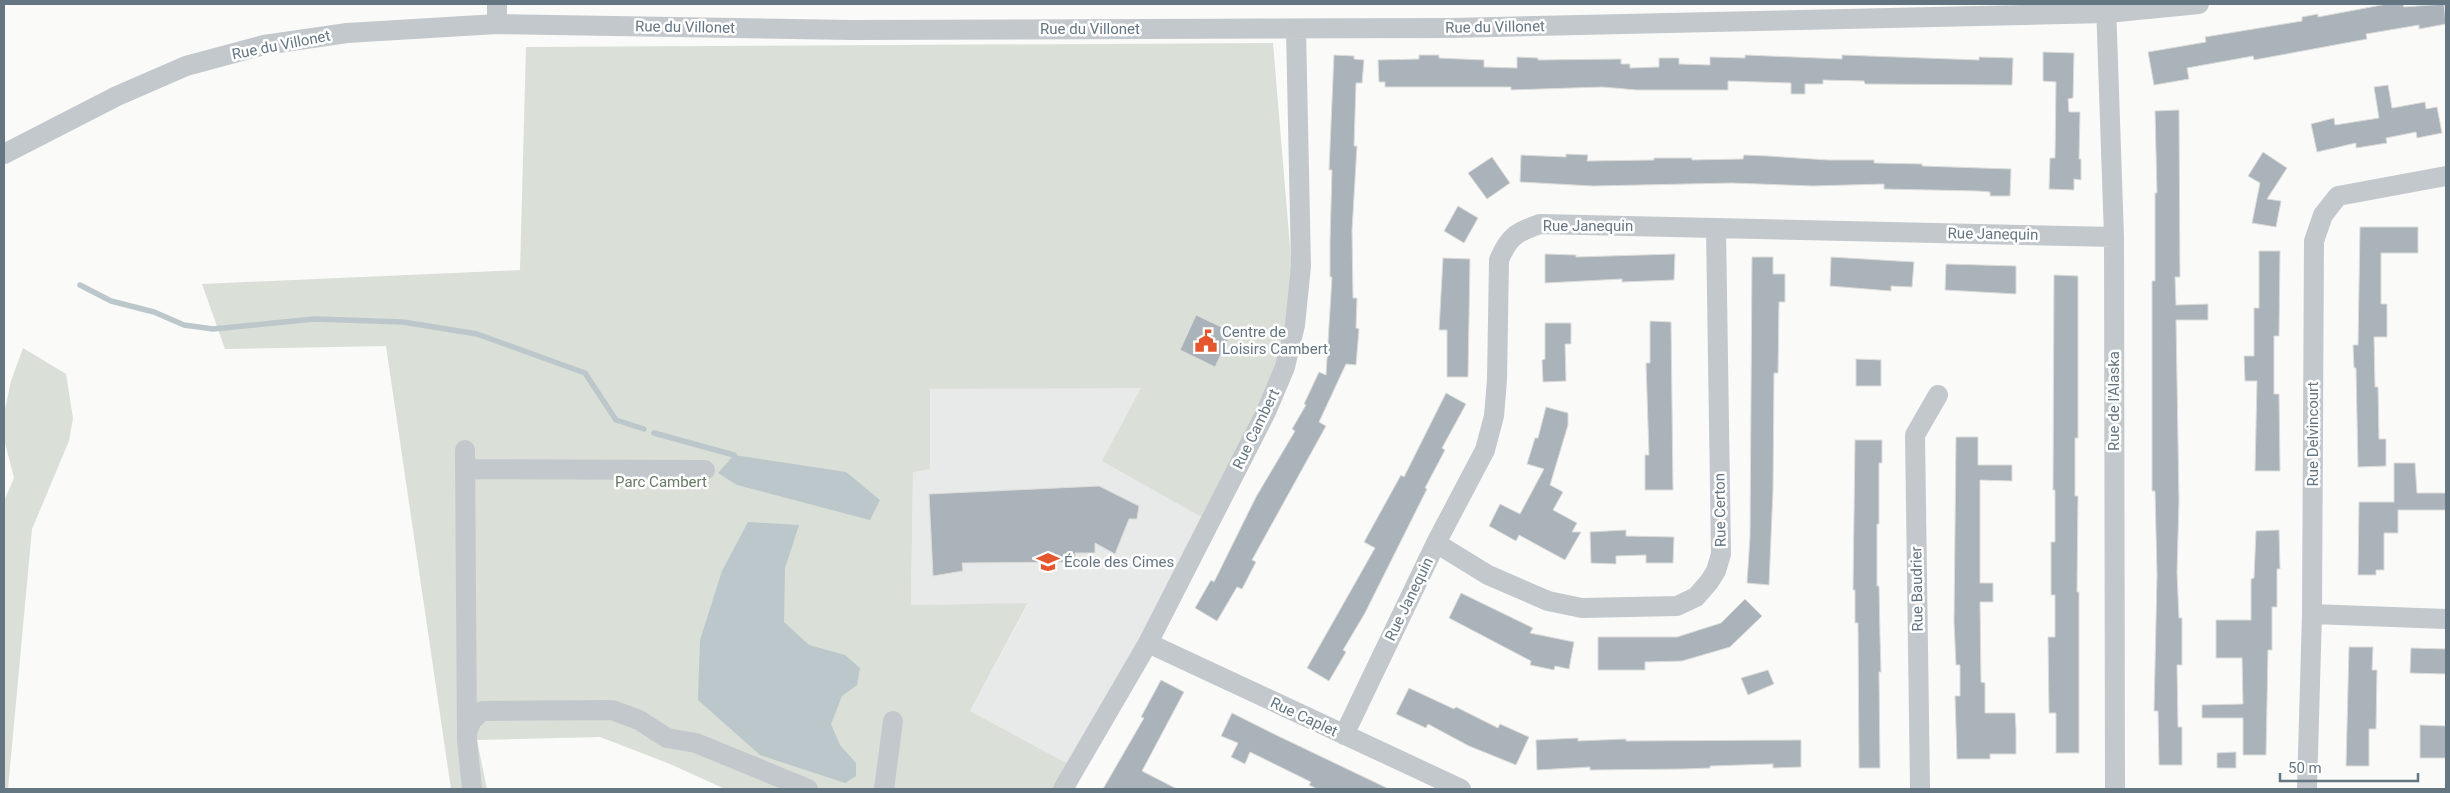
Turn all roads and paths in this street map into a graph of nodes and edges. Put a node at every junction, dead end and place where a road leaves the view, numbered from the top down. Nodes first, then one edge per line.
1 (497, 4) edge
2 (2199, 4) edge
3 (2106, 9) edge
4 (497, 24) junction
5 (1296, 29) junction
6 (4, 154) edge
7 (2446, 176) edge
8 (1716, 228) junction
9 (2114, 236) junction
10 (1938, 395) dead end
11 (705, 470) dead end
12 (1436, 543) junction
13 (2312, 614) junction
14 (2446, 619) edge
15 (1148, 643) junction
16 (893, 721) dead end
17 (467, 732) junction
18 (1344, 735) junction
19 (472, 789) edge
20 (808, 789) edge
21 (884, 789) edge
22 (1064, 789) edge
23 (1461, 789) edge
24 (1920, 789) edge
25 (2115, 789) edge
26 (2307, 789) edge

1 - 4 street
2 - 3 street, Rue du Villonet
3 - 5 street, Rue du Villonet
3 - 9 street, Rue de l'Alaska
4 - 5 street, Rue du Villonet
4 - 6 street, Rue du Villonet
5 - 15 street, Rue Cambert
7 - 13 street, Rue Delvincourt
8 - 9 street, Rue Janequin
8 - 12 street, Rue Janequin
8 - 12 street, Rue Certon
9 - 25 street, Rue de l'Alaska
10 - 24 street, Rue Baudrier
11 - 17 street
12 - 18 street, Rue Janequin
13 - 14 street
13 - 26 street, Rue Delvincourt
15 - 18 street, Rue Caplet
15 - 22 street, Rue Cambert
16 - 21 street
17 - 19 street
17 - 20 street
18 - 23 street, Rue Caplet

